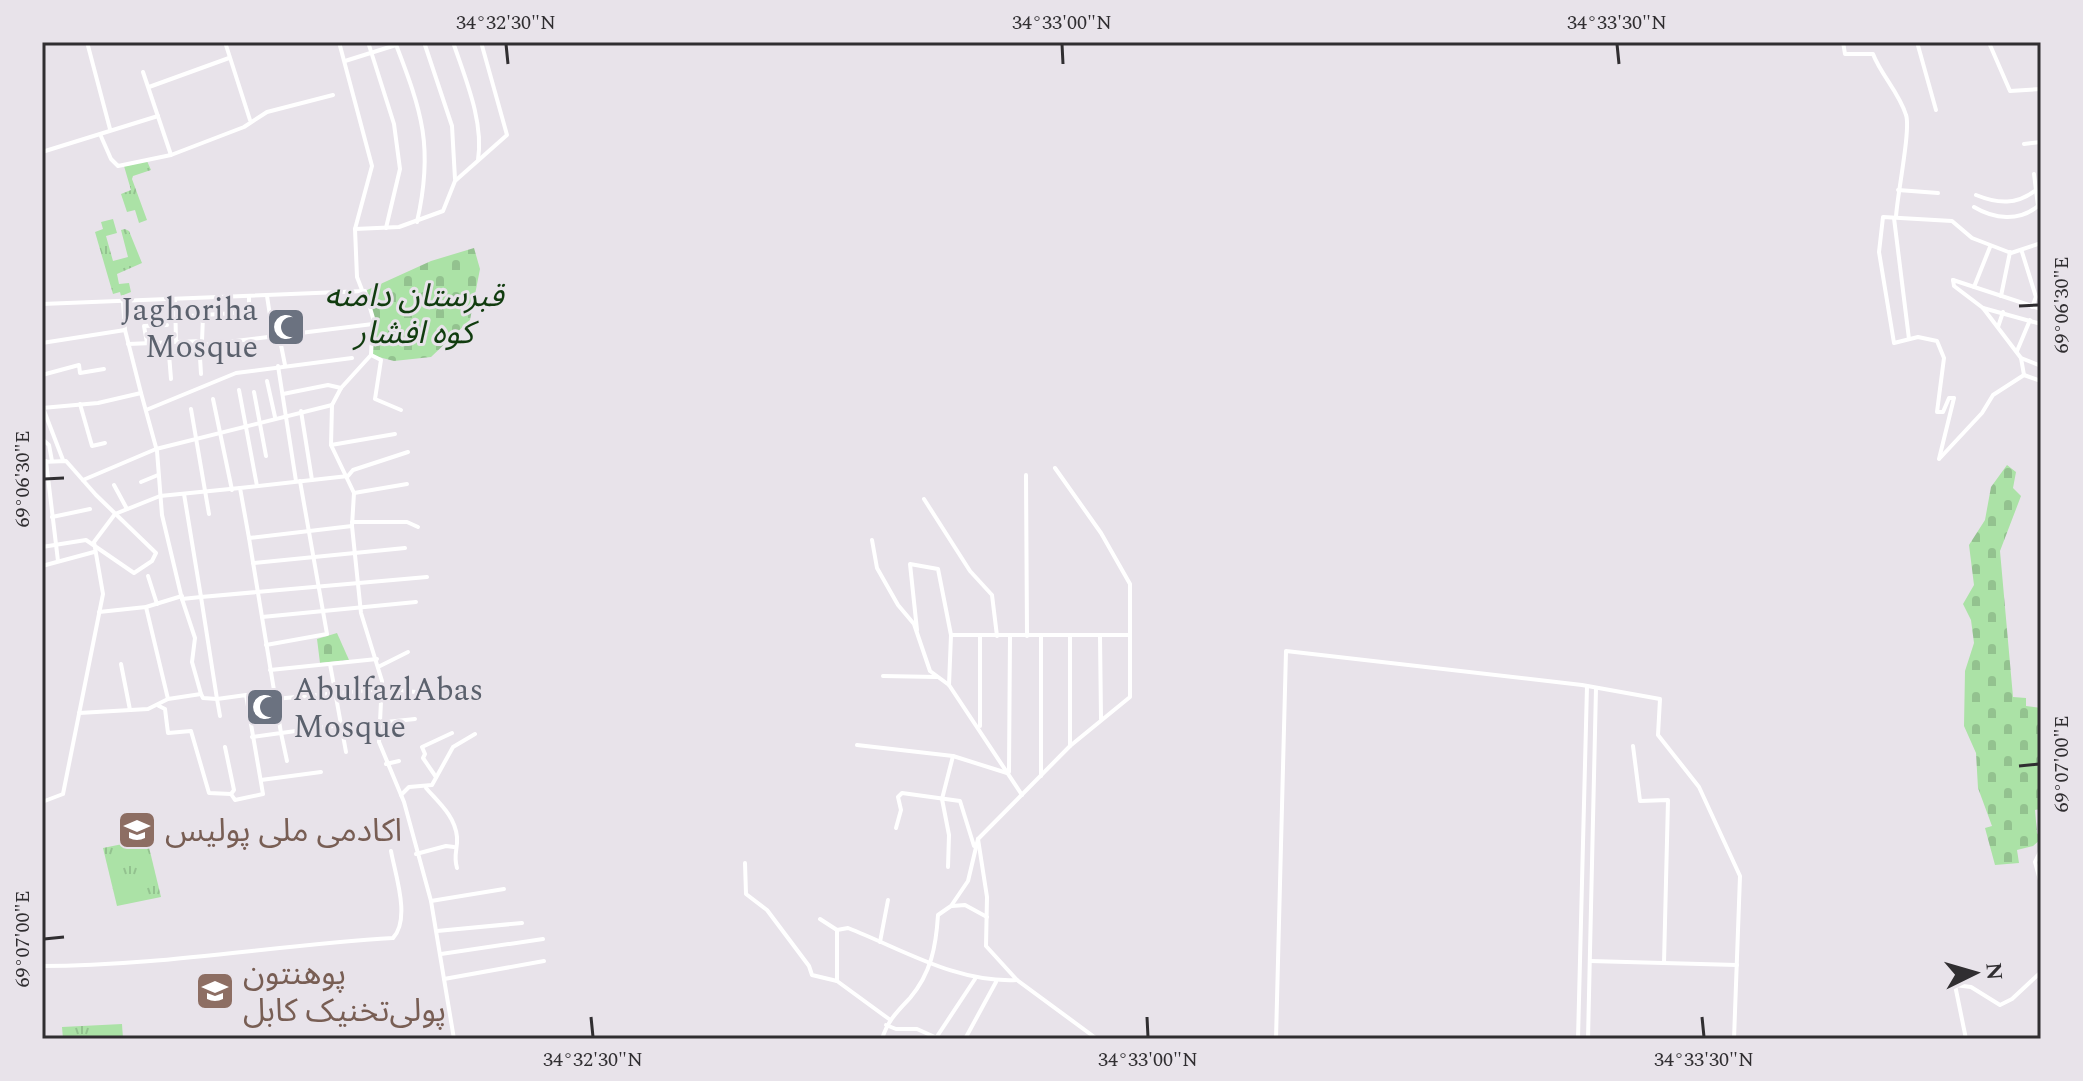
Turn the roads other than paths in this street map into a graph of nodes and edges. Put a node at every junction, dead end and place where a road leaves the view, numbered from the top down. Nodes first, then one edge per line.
1 (87, 42) edge
2 (225, 42) edge
3 (339, 42) edge
4 (368, 42) edge
5 (424, 42) edge
6 (453, 42) edge
7 (481, 42) edge
8 (1843, 42) edge
9 (1917, 42) edge
10 (396, 43) edge
11 (1990, 45) dead end
12 (372, 53) junction
13 (229, 58) junction
14 (345, 61) junction
15 (143, 72) dead end
16 (148, 87) junction
17 (2041, 89) edge
18 (333, 95) dead end
19 (1936, 110) dead end
20 (158, 116) junction
21 (250, 120) junction
22 (110, 129) junction
23 (100, 134) junction
24 (2041, 142) edge
25 (2024, 144) dead end
26 (42, 152) edge
27 (171, 155) junction
28 (478, 160) junction
29 (2034, 174) dead end
30 (455, 181) junction
31 (1898, 190) junction
32 (2036, 190) junction
33 (1938, 193) dead end
34 (1976, 195) dead end
35 (2040, 206) edge
36 (1974, 207) dead end
37 (1895, 218) junction
38 (417, 222) junction
39 (386, 228) junction
40 (355, 229) junction
41 (2041, 243) edge
42 (1990, 247) junction
43 (2010, 252) junction
44 (2022, 252) junction
45 (1974, 287) junction
46 (359, 290) junction
47 (267, 296) junction
48 (2001, 296) junction
49 (2038, 296) edge
50 (249, 297) junction
51 (175, 299) junction
52 (123, 302) junction
53 (42, 304) edge
54 (2032, 307) junction
55 (1983, 308) junction
56 (2041, 309) edge
57 (2003, 312) junction
58 (189, 316) dead end
59 (203, 316) junction
60 (2030, 320) junction
61 (373, 324) junction
62 (2041, 324) edge
63 (167, 325) dead end
64 (1998, 327) junction
65 (125, 330) junction
66 (276, 335) junction
67 (1909, 339) junction
68 (201, 341) junction
69 (168, 342) junction
70 (176, 342) junction
71 (42, 343) edge
72 (147, 343) junction
73 (128, 344) junction
74 (2017, 351) junction
75 (371, 355) junction
76 (352, 358) dead end
77 (2021, 358) junction
78 (285, 365) junction
79 (278, 366) junction
80 (2041, 366) edge
81 (104, 369) dead end
82 (201, 374) dead end
83 (42, 375) edge
84 (2024, 375) junction
85 (171, 379) dead end
86 (267, 381) dead end
87 (2041, 381) edge
88 (341, 388) junction
89 (239, 390) dead end
90 (254, 392) dead end
91 (141, 393) junction
92 (283, 394) junction
93 (213, 399) dead end
94 (80, 404) junction
95 (332, 405) junction
96 (43, 408) edge
97 (191, 409) dead end
98 (146, 410) junction
99 (401, 410) dead end
100 (301, 411) junction
101 (287, 415) junction
102 (275, 417) junction
103 (260, 421) junction
104 (245, 425) junction
105 (221, 431) junction
106 (395, 434) dead end
107 (196, 438) junction
108 (42, 439) edge
109 (105, 443) dead end
110 (331, 445) junction
111 (156, 449) junction
112 (408, 452) dead end
113 (266, 456) dead end
114 (63, 460) junction
115 (47, 461) edge
116 (1055, 468) dead end
117 (158, 475) junction
118 (1026, 475) dead end
119 (348, 476) junction
120 (83, 480) junction
121 (312, 480) junction
122 (298, 481) junction
123 (141, 482) dead end
124 (407, 484) dead end
125 (114, 485) dead end
126 (257, 486) junction
127 (240, 488) junction
128 (232, 490) junction
129 (207, 493) junction
130 (354, 493) junction
131 (184, 494) junction
132 (160, 496) junction
133 (924, 499) dead end
134 (51, 509) junction
135 (90, 509) dead end
136 (127, 509) junction
137 (42, 510) edge
138 (115, 514) junction
139 (209, 514) dead end
140 (52, 517) junction
141 (352, 524) junction
142 (418, 527) dead end
143 (309, 531) junction
144 (249, 538) junction
145 (872, 540) dead end
146 (93, 544) junction
147 (56, 546) junction
148 (42, 547) edge
149 (405, 548) dead end
150 (95, 551) junction
151 (355, 553) junction
152 (314, 557) junction
153 (58, 561) junction
154 (253, 563) junction
155 (42, 566) edge
156 (148, 576) dead end
157 (427, 577) dead end
158 (358, 580) junction
159 (319, 584) junction
160 (257, 591) junction
161 (182, 597) junction
162 (201, 597) junction
163 (416, 602) dead end
164 (157, 604) junction
165 (146, 607) junction
166 (361, 608) junction
167 (324, 611) junction
168 (99, 612) junction
169 (262, 617) junction
170 (917, 632) junction
171 (951, 635) junction
172 (1070, 635) junction
173 (1130, 635) junction
174 (980, 636) junction
175 (997, 636) junction
176 (1010, 636) junction
177 (1027, 636) junction
178 (1041, 636) junction
179 (1100, 636) junction
180 (266, 645) junction
181 (408, 652) dead end
182 (377, 659) junction
183 (121, 664) dead end
184 (330, 664) junction
185 (380, 666) junction
186 (270, 670) junction
187 (883, 676) dead end
188 (937, 677) junction
189 (949, 685) junction
190 (1587, 686) junction
191 (1596, 688) junction
192 (381, 689) junction
193 (335, 693) junction
194 (428, 693) dead end
195 (201, 694) junction
196 (168, 699) junction
197 (217, 699) junction
198 (275, 699) junction
199 (159, 706) junction
200 (130, 710) junction
201 (79, 713) junction
202 (220, 716) dead end
203 (415, 719) dead end
204 (1101, 719) junction
205 (377, 723) junction
206 (341, 725) junction
207 (980, 728) junction
208 (281, 733) junction
209 (452, 733) dead end
210 (475, 734) dead end
211 (252, 737) junction
212 (857, 745) dead end
213 (1070, 746) junction
214 (1633, 746) dead end
215 (225, 747) dead end
216 (346, 752) dead end
217 (953, 756) junction
218 (287, 761) dead end
219 (399, 761) dead end
220 (386, 764) junction
221 (321, 772) dead end
222 (1009, 774) junction
223 (1041, 776) junction
224 (436, 777) junction
225 (261, 780) junction
226 (426, 788) junction
227 (231, 794) junction
228 (401, 795) junction
229 (1022, 795) junction
230 (942, 799) junction
231 (42, 802) edge
232 (896, 828) dead end
233 (978, 839) junction
234 (974, 846) junction
235 (454, 847) junction
236 (2041, 850) edge
237 (391, 851) dead end
238 (416, 854) junction
239 (745, 863) dead end
240 (948, 867) dead end
241 (457, 868) dead end
242 (2041, 884) edge
243 (504, 889) dead end
244 (888, 900) dead end
245 (431, 901) junction
246 (951, 906) junction
247 (987, 917) junction
248 (820, 919) dead end
249 (522, 923) dead end
250 (837, 930) junction
251 (437, 931) junction
252 (543, 939) dead end
253 (880, 942) junction
254 (441, 954) junction
255 (544, 961) dead end
256 (1590, 961) junction
257 (1664, 963) junction
258 (932, 965) junction
259 (1737, 965) junction
260 (42, 966) edge
261 (2041, 972) edge
262 (444, 979) junction
263 (975, 979) junction
264 (1017, 980) junction
265 (837, 981) junction
266 (996, 982) junction
267 (889, 1019) junction
268 (886, 1025) junction
269 (934, 1038) edge
270 (454, 1039) edge
271 (882, 1039) edge
272 (965, 1039) edge
273 (1097, 1039) edge
274 (1276, 1039) edge
275 (1578, 1039) edge
276 (1588, 1039) edge
277 (1734, 1039) edge
278 (1966, 1039) edge

1 - 22 street
2 - 13 street
3 - 14 street
4 - 12 street
5 - 30 street
6 - 28 street
7 - 28 street
8 - 31 street
9 - 19 street
10 - 12 street
10 - 38 street
11 - 17 street
12 - 14 street
12 - 39 street
13 - 16 street
13 - 21 street
14 - 40 street
15 - 16 street
16 - 20 street
18 - 21 street
20 - 22 street
20 - 27 street
21 - 27 street
22 - 23 street
23 - 26 street
23 - 27 street
24 - 25 street
28 - 30 street
29 - 32 street
30 - 38 street
31 - 33 street
31 - 37 street
32 - 34 street
32 - 35 street
35 - 36 street
37 - 42 street
37 - 67 street
37 - 67 street
38 - 39 street
39 - 40 street
40 - 46 street
41 - 44 street
42 - 43 street
42 - 45 street
43 - 44 street
43 - 48 street
44 - 49 street
45 - 48 street
45 - 55 street
46 - 47 street
46 - 61 street
47 - 50 street
47 - 66 street
48 - 54 street
49 - 54 street
50 - 51 street
50 - 59 street
51 - 52 street
51 - 70 street
52 - 53 street
52 - 65 street
54 - 56 street
55 - 57 street
55 - 64 street
57 - 60 street
57 - 64 street
58 - 59 street
59 - 68 street
60 - 62 street
60 - 74 street
61 - 66 street
61 - 75 street
63 - 72 street
64 - 74 street
65 - 71 street
65 - 73 street
66 - 68 street
66 - 78 street
67 - 84 street
68 - 70 street
68 - 82 street
69 - 70 street
69 - 72 street
69 - 85 street
72 - 73 street
73 - 91 street
74 - 77 street
75 - 88 street
75 - 99 street
76 - 78 street
77 - 80 street
77 - 84 street
78 - 79 street
79 - 92 street
79 - 98 street
81 - 83 street
84 - 87 street
86 - 102 street
88 - 92 street
88 - 95 street
89 - 104 street
90 - 103 street
91 - 94 street
91 - 98 street
92 - 101 street
93 - 105 street
94 - 96 street
94 - 109 street
95 - 100 street
95 - 110 street
96 - 114 street
97 - 107 street
98 - 111 street
100 - 101 street
100 - 121 street
101 - 102 street
101 - 122 street
102 - 103 street
103 - 104 street
103 - 113 street
104 - 105 street
104 - 126 street
105 - 107 street
105 - 128 street
106 - 110 street
107 - 111 street
107 - 129 street
108 - 115 street
110 - 119 street
111 - 117 street
111 - 120 street
112 - 119 street
114 - 115 street
114 - 120 street
115 - 134 street
116 - 173 street
117 - 123 street
117 - 132 street
118 - 177 street
119 - 121 street
119 - 130 street
120 - 138 street
121 - 122 street
122 - 126 street
122 - 143 street
124 - 130 street
125 - 136 street
126 - 127 street
127 - 128 street
127 - 144 street
128 - 129 street
129 - 131 street
129 - 139 street
130 - 141 street
131 - 132 street
131 - 162 street
132 - 136 street
132 - 161 street
133 - 175 street
134 - 137 street
134 - 140 street
135 - 140 street
136 - 138 street
138 - 146 street
138 - 146 street
140 - 147 street
141 - 142 street
141 - 143 street
141 - 151 street
143 - 144 street
143 - 152 street
144 - 154 street
145 - 170 street
146 - 147 street
146 - 150 street
147 - 148 street
147 - 153 street
149 - 151 street
150 - 153 street
150 - 168 street
151 - 152 street
151 - 158 street
152 - 154 street
152 - 159 street
153 - 155 street
154 - 160 street
156 - 164 street
157 - 158 street
158 - 159 street
158 - 166 street
159 - 160 street
159 - 167 street
160 - 162 street
160 - 169 street
161 - 162 street
161 - 164 street
161 - 195 street
162 - 197 street
163 - 166 street
164 - 165 street
165 - 168 street
165 - 196 street
166 - 167 street
166 - 182 street
167 - 169 street
167 - 180 street
168 - 201 street
169 - 180 street
170 - 171 street
170 - 188 street
171 - 174 street
171 - 189 street
172 - 178 street
172 - 179 street
172 - 213 street
173 - 179 street
173 - 204 street
174 - 175 street
174 - 207 street
175 - 176 street
176 - 177 street
176 - 222 street
177 - 178 street
178 - 223 street
179 - 204 street
180 - 186 street
181 - 185 street
182 - 184 street
182 - 185 street
183 - 200 street
184 - 186 street
184 - 193 street
185 - 192 street
186 - 198 street
187 - 188 street
188 - 189 street
189 - 207 street
190 - 191 street
190 - 274 street
190 - 275 street
191 - 256 street
191 - 259 street
192 - 193 street
192 - 194 street
192 - 205 street
193 - 198 street
193 - 206 street
195 - 196 street
195 - 197 street
196 - 199 street
197 - 202 street
197 - 211 street
198 - 208 street
199 - 200 street
199 - 227 street
200 - 201 street
201 - 231 street
203 - 205 street
204 - 213 street
205 - 220 street
206 - 208 street
206 - 216 street
207 - 222 street
208 - 211 street
208 - 218 street
209 - 224 street
210 - 224 street
211 - 225 street
212 - 217 street
213 - 223 street
214 - 257 street
215 - 227 street
217 - 222 street
217 - 230 street
219 - 220 street
220 - 228 street
221 - 225 street
222 - 229 street
223 - 229 street
224 - 226 street
225 - 227 street
226 - 228 street
226 - 235 street
228 - 238 street
229 - 233 street
230 - 232 street
230 - 234 street
230 - 240 street
233 - 234 street
233 - 247 street
234 - 246 street
235 - 238 street
235 - 241 street
236 - 242 street
237 - 260 street
238 - 245 street
239 - 265 street
243 - 245 street
244 - 253 street
245 - 251 street
246 - 247 street
246 - 258 street
247 - 264 street
248 - 250 street
249 - 251 street
250 - 253 street
250 - 265 street
251 - 254 street
252 - 254 street
253 - 258 street
254 - 262 street
255 - 262 street
256 - 257 street
256 - 276 street
257 - 259 street
258 - 263 street
258 - 267 street
259 - 277 street
261 - 278 street
262 - 270 street
263 - 266 street
263 - 269 street
264 - 266 street
264 - 273 street
265 - 267 street
266 - 272 street
267 - 268 street
268 - 269 street
268 - 271 street

